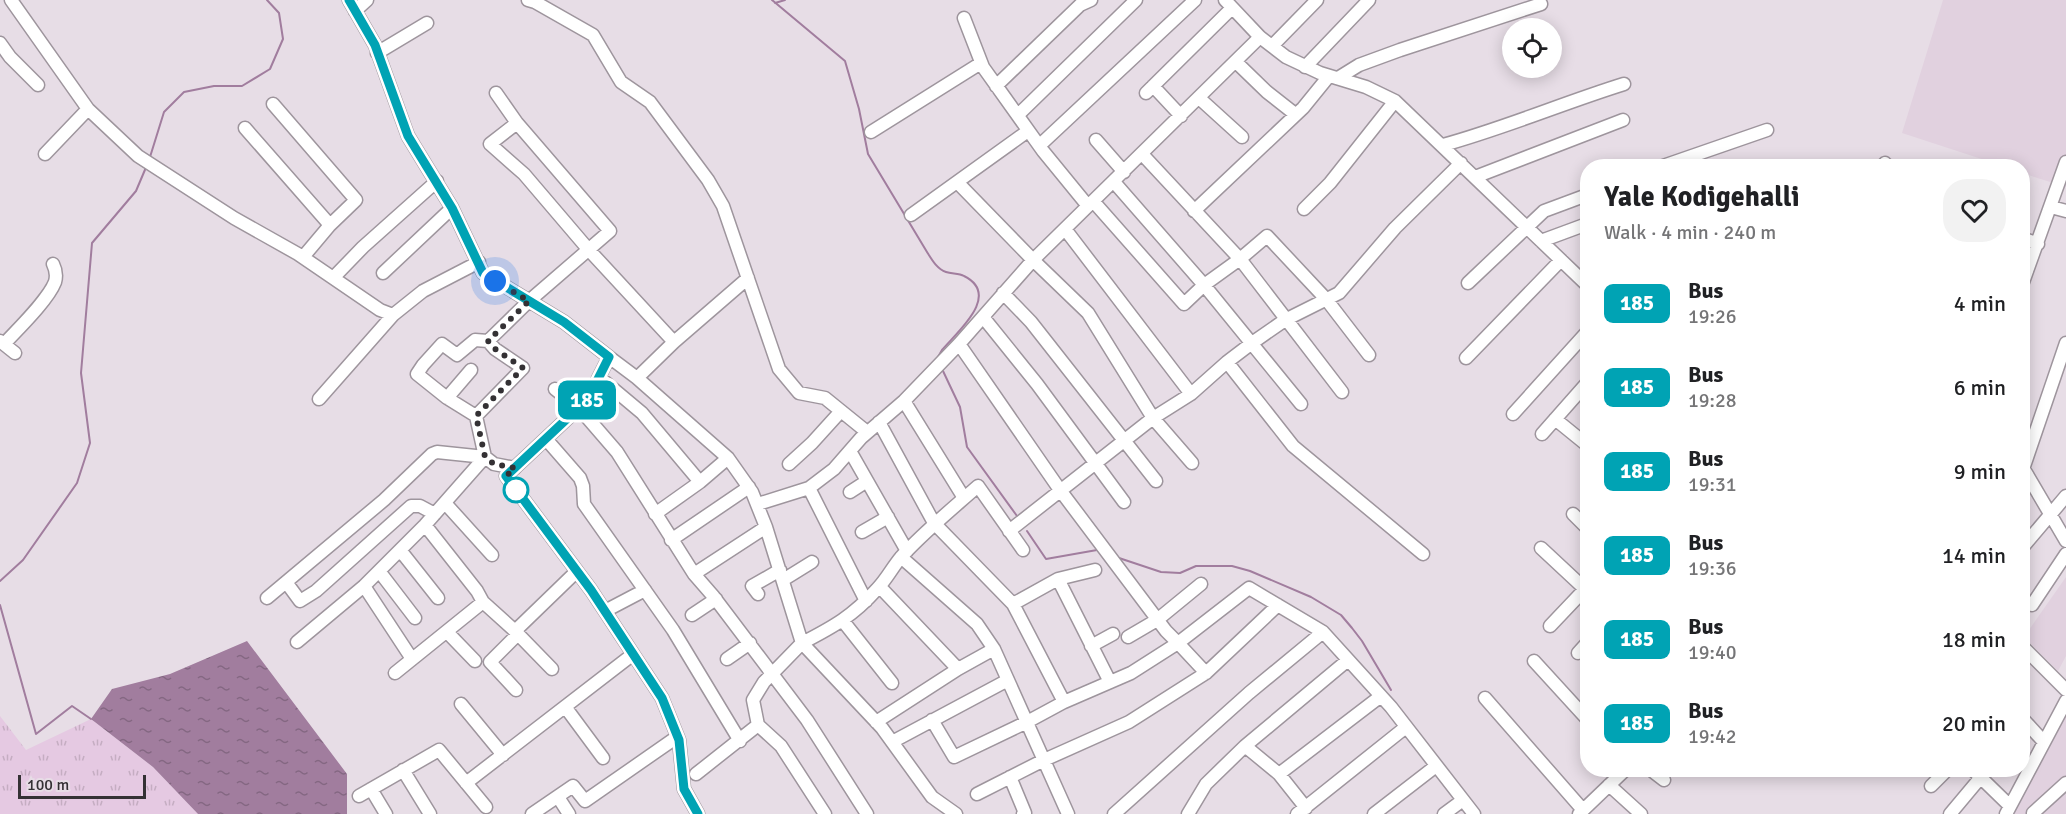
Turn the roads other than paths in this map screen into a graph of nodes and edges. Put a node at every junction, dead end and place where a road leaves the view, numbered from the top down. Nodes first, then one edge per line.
1 (11, 0) edge
2 (367, 0) edge
3 (528, 0) edge
4 (1091, 0) edge
5 (1136, 0) edge
6 (1195, 0) edge
7 (1317, 0) edge
8 (1369, 0) edge
9 (1229, 4) edge
10 (1540, 4) dead end
11 (352, 5) edge
12 (964, 18) dead end
13 (428, 23) dead end
14 (1260, 37) junction
15 (0, 43) edge
16 (1272, 46) junction
17 (377, 52) junction
18 (1236, 62) junction
19 (981, 63) junction
20 (1305, 67) junction
21 (1333, 77) junction
22 (1624, 84) dead end
23 (38, 85) dead end
24 (996, 86) junction
25 (496, 93) dead end
26 (1199, 98) junction
27 (1395, 100) junction
28 (273, 104) dead end
29 (88, 109) junction
30 (1018, 114) junction
31 (1295, 114) junction
32 (1181, 116) junction
33 (1623, 120) dead end
34 (517, 123) junction
35 (245, 128) dead end
36 (1028, 130) junction
37 (1767, 130) dead end
38 (871, 132) dead end
39 (1242, 137) dead end
40 (1096, 140) dead end
41 (1040, 145) junction
42 (1443, 145) junction
43 (45, 154) dead end
44 (1142, 154) junction
45 (1683, 159) edge
46 (1461, 162) junction
47 (2066, 162) edge
48 (1124, 172) junction
49 (1475, 177) junction
50 (437, 181) junction
51 (957, 182) junction
52 (1114, 182) junction
53 (1580, 198) edge
54 (1090, 203) junction
55 (2051, 207) junction
56 (452, 208) junction
57 (1305, 209) dead end
58 (1194, 211) junction
59 (2066, 212) edge
60 (911, 215) dead end
61 (330, 225) junction
62 (1580, 227) edge
63 (1526, 228) junction
64 (1065, 229) junction
65 (2030, 240) edge
66 (1541, 241) junction
67 (2038, 244) junction
68 (588, 249) junction
69 (303, 257) junction
70 (1240, 259) junction
71 (1033, 260) junction
72 (1561, 260) junction
73 (479, 262) junction
74 (54, 264) dead end
75 (2030, 264) edge
76 (383, 273) dead end
77 (334, 277) junction
78 (748, 278) junction
79 (1580, 278) edge
80 (1468, 283) dead end
81 (1204, 285) junction
82 (1003, 293) junction
83 (1326, 299) junction
84 (529, 301) junction
85 (393, 315) junction
86 (983, 317) junction
87 (1285, 320) junction
88 (1580, 340) edge
89 (488, 341) junction
90 (2, 342) edge
91 (674, 342) junction
92 (1252, 343) junction
93 (2066, 343) edge
94 (959, 344) junction
95 (15, 353) dead end
96 (1369, 355) dead end
97 (609, 357) junction
98 (1466, 358) dead end
99 (1227, 362) junction
100 (471, 370) dead end
101 (599, 377) junction
102 (637, 378) junction
103 (555, 389) dead end
104 (1342, 392) dead end
105 (1191, 394) junction
106 (1580, 394) edge
107 (447, 398) junction
108 (320, 399) dead end
109 (904, 401) junction
110 (1301, 404) dead end
111 (579, 408) junction
112 (841, 411) junction
113 (1513, 414) dead end
114 (476, 416) junction
115 (1153, 418) junction
116 (1555, 419) junction
117 (879, 422) junction
118 (867, 432) junction
119 (1542, 434) dead end
120 (546, 439) junction
121 (1580, 439) edge
122 (1125, 442) junction
123 (2030, 448) edge
124 (850, 451) junction
125 (485, 457) junction
126 (728, 458) junction
127 (1095, 463) junction
128 (1192, 463) dead end
129 (789, 464) dead end
130 (515, 468) junction
131 (2030, 480) edge
132 (867, 481) junction
133 (1156, 481) dead end
134 (700, 482) junction
135 (749, 487) junction
136 (808, 488) junction
137 (1060, 490) junction
138 (850, 492) dead end
139 (2065, 494) edge
140 (964, 498) junction
141 (1124, 502) dead end
142 (445, 503) junction
143 (758, 504) junction
144 (435, 514) junction
145 (655, 514) junction
146 (1573, 514) dead end
147 (2051, 515) junction
148 (888, 517) junction
149 (1580, 521) edge
150 (934, 524) junction
151 (425, 525) junction
152 (766, 527) junction
153 (1009, 531) junction
154 (862, 532) dead end
155 (2030, 539) edge
156 (671, 540) junction
157 (2066, 541) edge
158 (1541, 548) dead end
159 (400, 550) junction
160 (1023, 550) dead end
161 (904, 554) junction
162 (1423, 554) dead end
163 (2066, 554) edge
164 (492, 555) dead end
165 (812, 562) dead end
166 (1095, 570) dead end
167 (380, 571) junction
168 (577, 571) junction
169 (694, 574) junction
170 (782, 575) junction
171 (1058, 579) junction
172 (286, 582) junction
173 (1580, 583) edge
174 (1201, 584) dead end
175 (364, 586) junction
176 (879, 587) junction
177 (645, 590) junction
178 (758, 594) dead end
179 (1580, 594) edge
180 (267, 598) dead end
181 (438, 598) dead end
182 (716, 599) junction
183 (866, 601) junction
184 (483, 602) junction
185 (1013, 604) junction
186 (1278, 605) junction
187 (2032, 605) dead end
188 (605, 611) junction
189 (692, 615) dead end
190 (415, 618) dead end
191 (1157, 620) junction
192 (843, 621) junction
193 (1550, 627) dead end
194 (447, 632) junction
195 (516, 632) junction
196 (1323, 632) junction
197 (1113, 634) dead end
198 (1128, 638) dead end
199 (297, 642) dead end
200 (750, 643) junction
201 (1178, 643) junction
202 (802, 644) junction
203 (1092, 646) junction
204 (994, 649) junction
205 (2030, 654) edge
206 (632, 655) junction
207 (412, 659) junction
208 (727, 659) dead end
209 (1348, 660) junction
210 (475, 661) dead end
211 (1534, 661) dead end
212 (552, 669) dead end
213 (958, 669) junction
214 (395, 673) dead end
215 (773, 673) junction
216 (1206, 673) junction
217 (1008, 680) junction
218 (1110, 682) junction
219 (892, 683) dead end
220 (516, 690) dead end
221 (2066, 690) edge
222 (1381, 696) junction
223 (1485, 698) dead end
224 (2066, 701) edge
225 (1064, 702) junction
226 (461, 704) dead end
227 (566, 708) junction
228 (1580, 711) edge
229 (932, 720) junction
230 (876, 722) junction
231 (1027, 722) junction
232 (758, 725) junction
233 (1406, 727) junction
234 (2030, 727) edge
235 (677, 737) junction
236 (740, 741) junction
237 (892, 742) junction
238 (2044, 742) junction
239 (1245, 746) junction
240 (503, 755) junction
241 (603, 758) dead end
242 (1044, 760) junction
243 (1436, 766) junction
244 (2030, 768) edge
245 (403, 770) junction
246 (696, 774) dead end
247 (1279, 774) junction
248 (1010, 777) junction
249 (1618, 777) edge
250 (1660, 777) edge
251 (1940, 777) edge
252 (1974, 777) edge
253 (1980, 777) edge
254 (2025, 777) edge
255 (1664, 780) dead end
256 (466, 783) junction
257 (2066, 783) edge
258 (1609, 785) junction
259 (1931, 786) dead end
260 (371, 789) junction
261 (977, 794) dead end
262 (359, 796) dead end
263 (558, 797) junction
264 (1463, 800) junction
265 (486, 807) dead end
266 (2008, 810) edge
267 (1302, 811) edge
268 (1581, 812) edge
269 (2033, 813) edge
270 (386, 814) edge
271 (430, 814) edge
272 (531, 814) edge
273 (570, 814) edge
274 (698, 814) edge
275 (825, 814) edge
276 (867, 814) edge
277 (957, 814) edge
278 (1023, 814) edge
279 (1068, 814) edge
280 (1114, 814) edge
281 (1188, 814) edge
282 (1374, 814) edge
283 (1444, 814) edge
284 (1474, 814) edge
285 (1641, 814) edge
286 (1950, 814) edge

1 - 29 street
2 - 11 street
3 - 78 street
4 - 24 street
5 - 30 street
6 - 41 street
7 - 16 street
8 - 20 street
9 - 14 street
9 - 32 street
10 - 21 street
11 - 17 street
12 - 19 street
13 - 17 street
14 - 16 street
14 - 18 street
15 - 23 street
16 - 20 street
17 - 50 street
18 - 26 street
18 - 31 street
19 - 24 street
19 - 38 street
20 - 21 street
21 - 27 street
21 - 31 street
22 - 42 street
24 - 30 street
25 - 34 street
26 - 32 street
26 - 39 street
27 - 42 street
27 - 57 street
28 - 61 street
29 - 43 street
29 - 69 street
30 - 36 street
31 - 58 street
32 - 44 street
33 - 49 street
34 - 68 street
34 - 68 street
35 - 61 street
36 - 41 street
36 - 51 street
37 - 45 street
40 - 48 street
41 - 54 street
42 - 46 street
44 - 48 street
44 - 58 street
46 - 49 street
46 - 83 street
47 - 55 street
48 - 52 street
49 - 63 street
50 - 56 street
50 - 77 street
51 - 60 street
51 - 71 street
52 - 54 street
52 - 81 street
53 - 63 street
54 - 64 street
54 - 81 street
55 - 59 street
55 - 67 street
56 - 73 street
56 - 76 street
58 - 70 street
61 - 69 street
62 - 66 street
63 - 66 street
63 - 80 street
64 - 71 street
64 - 105 street
65 - 67 street
66 - 72 street
67 - 75 street
68 - 84 street
68 - 91 street
69 - 77 street
70 - 81 street
70 - 83 street
70 - 87 street
71 - 82 street
71 - 115 street
72 - 79 street
72 - 98 street
73 - 84 street
73 - 85 street
74 - 90 street
77 - 85 street
78 - 91 street
78 - 112 street
81 - 92 street
82 - 86 street
82 - 122 street
83 - 87 street
83 - 96 street
84 - 89 street
84 - 97 street
85 - 108 street
86 - 94 street
86 - 127 street
87 - 92 street
87 - 104 street
88 - 113 street
89 - 107 street
89 - 114 street
90 - 95 street
91 - 102 street
92 - 99 street
92 - 110 street
93 - 123 street
94 - 109 street
94 - 137 street
97 - 101 street
97 - 102 street
99 - 105 street
99 - 162 street
100 - 107 street
101 - 111 street
101 - 134 street
102 - 126 street
103 - 111 street
105 - 115 street
106 - 116 street
107 - 114 street
109 - 117 street
109 - 140 street
111 - 120 street
111 - 145 street
112 - 118 street
112 - 129 street
114 - 125 street
115 - 122 street
115 - 128 street
116 - 119 street
116 - 121 street
117 - 118 street
117 - 150 street
118 - 124 street
120 - 130 street
120 - 177 street
122 - 127 street
122 - 133 street
124 - 132 street
124 - 136 street
125 - 130 street
125 - 142 street
125 - 172 street
126 - 134 street
126 - 135 street
127 - 137 street
127 - 141 street
130 - 168 street
131 - 147 street
132 - 138 street
132 - 148 street
134 - 145 street
135 - 143 street
135 - 156 street
136 - 143 street
136 - 183 street
137 - 153 street
137 - 191 street
139 - 147 street
140 - 150 street
140 - 153 street
142 - 144 street
142 - 164 street
143 - 152 street
144 - 151 street
144 - 172 street
145 - 156 street
146 - 149 street
147 - 155 street
147 - 157 street
148 - 154 street
148 - 161 street
150 - 161 street
150 - 185 street
151 - 159 street
151 - 184 street
152 - 169 street
152 - 170 street
153 - 160 street
156 - 169 street
158 - 173 street
159 - 167 street
159 - 181 street
161 - 176 street
161 - 204 street
163 - 187 street
165 - 170 street
166 - 171 street
167 - 175 street
167 - 190 street
168 - 188 street
168 - 195 street
169 - 182 street
170 - 178 street
170 - 202 street
171 - 185 street
171 - 203 street
172 - 180 street
174 - 191 street
175 - 199 street
175 - 207 street
176 - 183 street
176 - 213 street
177 - 188 street
177 - 236 street
179 - 193 street
182 - 189 street
182 - 200 street
183 - 192 street
184 - 194 street
184 - 195 street
185 - 225 street
186 - 196 street
186 - 201 street
186 - 216 street
188 - 206 street
191 - 198 street
191 - 201 street
192 - 202 street
192 - 219 street
194 - 207 street
194 - 210 street
195 - 212 street
195 - 220 street
196 - 209 street
196 - 280 street
197 - 203 street
200 - 208 street
200 - 215 street
201 - 216 street
201 - 218 street
202 - 215 street
202 - 230 street
203 - 218 street
204 - 213 street
204 - 217 street
205 - 221 street
206 - 227 street
206 - 235 street
207 - 214 street
209 - 222 street
209 - 239 street
211 - 228 street
213 - 230 street
215 - 232 street
215 - 276 street
216 - 242 street
217 - 229 street
217 - 231 street
218 - 225 street
222 - 233 street
222 - 247 street
223 - 268 street
224 - 238 street
225 - 231 street
226 - 240 street
227 - 240 street
227 - 241 street
229 - 231 street
229 - 237 street
230 - 237 street
231 - 242 street
232 - 236 street
232 - 275 street
233 - 243 street
233 - 267 street
234 - 238 street
235 - 263 street
235 - 274 street
236 - 246 street
237 - 277 street
238 - 244 street
239 - 247 street
239 - 281 street
240 - 256 street
242 - 248 street
242 - 279 street
243 - 264 street
243 - 282 street
245 - 256 street
245 - 260 street
245 - 271 street
247 - 267 street
248 - 261 street
248 - 278 street
249 - 258 street
250 - 255 street
251 - 259 street
252 - 286 street
253 - 266 street
254 - 266 street
256 - 265 street
257 - 269 street
258 - 268 street
258 - 285 street
260 - 262 street
260 - 270 street
263 - 272 street
263 - 273 street
264 - 283 street
264 - 284 street

